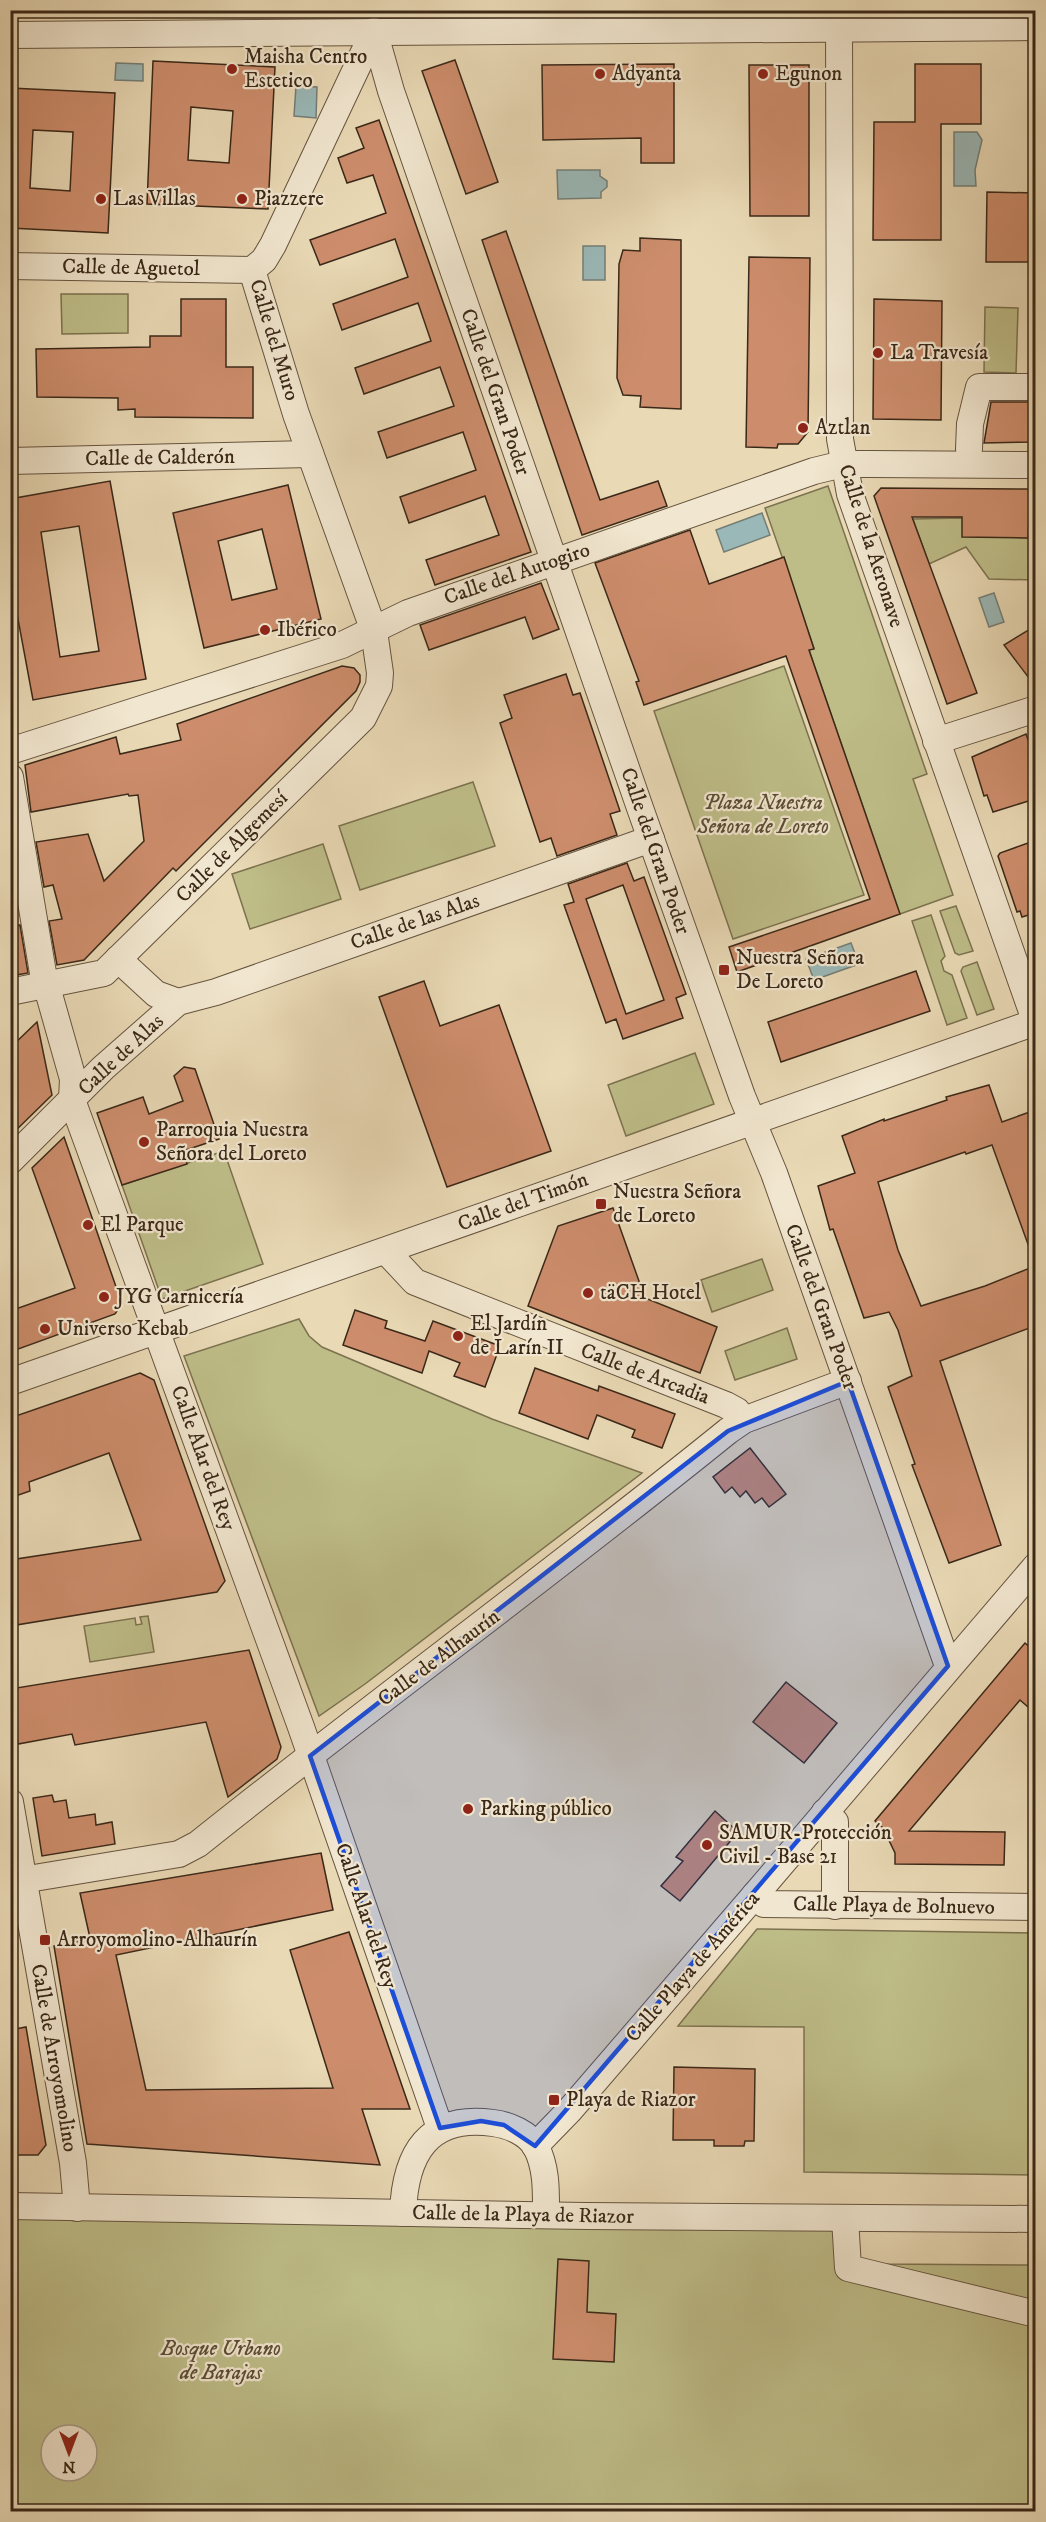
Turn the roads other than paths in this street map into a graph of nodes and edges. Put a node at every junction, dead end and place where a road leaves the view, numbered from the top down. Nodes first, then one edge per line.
1 (839, 19) edge
2 (388, 24) edge
3 (1035, 27) edge
4 (10, 35) edge
5 (10, 266) edge
6 (252, 270) junction
7 (1035, 387) edge
8 (969, 449) dead end
9 (310, 454) junction
10 (10, 461) edge
11 (843, 464) junction
12 (1035, 465) edge
13 (554, 561) junction
14 (374, 631) junction
15 (1035, 708) edge
16 (936, 741) junction
17 (10, 751) edge
18 (10, 777) edge
19 (651, 839) junction
20 (118, 959) junction
21 (47, 986) junction
22 (10, 992) edge
23 (178, 1002) junction
24 (1035, 1022) edge
25 (72, 1100) junction
26 (752, 1122) junction
27 (10, 1161) edge
28 (386, 1251) junction
29 (156, 1331) junction
30 (848, 1381) junction
31 (10, 1382) edge
32 (744, 1420) junction
33 (1031, 1581) edge
34 (948, 1666) junction
35 (310, 1756) junction
36 (10, 1802) edge
37 (825, 1812) junction
38 (18, 1881) edge
39 (755, 1895) junction
40 (835, 1906) junction
41 (1035, 1907) edge
42 (440, 2128) junction
43 (535, 2146) junction
44 (10, 2206) edge
45 (76, 2208) junction
46 (403, 2213) junction
47 (546, 2215) junction
48 (845, 2217) junction
49 (1035, 2219) edge
50 (1035, 2314) edge

1 - 2 street
1 - 3 street
1 - 11 street, Calle de la Aeronave
2 - 4 street
2 - 6 street, Calle del Muro
2 - 13 street, Calle del Gran Poder
5 - 6 street, Calle de Aguetol
6 - 9 street, Calle del Muro
7 - 8 street
9 - 10 street, Calle de Calderón
9 - 14 street, Calle del Muro
11 - 12 street, Calle del Autogiro
11 - 13 street, Calle del Autogiro
11 - 16 street, Calle de la Aeronave
13 - 14 street, Calle del Autogiro
13 - 19 street, Calle del Gran Poder
14 - 17 street, Calle del Autogiro
14 - 20 street, Calle de Algemesí
15 - 16 street
16 - 24 street, Calle de la Aeronave
18 - 21 street, Calle Alar del Rey
19 - 23 street, Calle de las Alas
19 - 26 street, Calle del Gran Poder
20 - 21 street, Calle de Algemesí
20 - 23 street, Calle de Alas
21 - 22 street, Calle de Algemesí
21 - 25 street, Calle Alar del Rey
23 - 25 street, Calle de Alas
24 - 26 street, Calle del Timón
25 - 27 street, Calle de Alas
25 - 29 street, Calle Alar del Rey
26 - 28 street, Calle del Timón
26 - 30 street, Calle del Gran Poder
28 - 29 street, Calle del Timón
28 - 32 street, Calle de Arcadia
29 - 31 street, Calle del Timón
29 - 35 street, Calle Alar del Rey
30 - 32 street, Calle de Alhaurín
30 - 34 street, Calle del Gran Poder
32 - 35 street, Calle de Alhaurín
33 - 34 street, Calle Playa de América
34 - 37 street, Calle Playa de América
35 - 38 street, Calle de Alhaurín
35 - 42 street, Calle Alar del Rey
36 - 38 street, Calle de Arroyomolino
37 - 39 street, Calle Playa de América
37 - 40 street
38 - 45 street, Calle de Arroyomolino
39 - 40 street, Calle Playa de Bolnuevo
39 - 43 street, Calle Playa de América
40 - 41 street, Calle Playa de Bolnuevo
42 - 43 street
42 - 46 street
43 - 47 street
44 - 45 street, Calle de la Playa de Riazor
45 - 46 street, Calle de la Playa de Riazor
46 - 47 street, Calle de la Playa de Riazor
47 - 48 street, Calle de la Playa de Riazor
48 - 49 street, Calle de la Playa de Riazor
48 - 50 street

